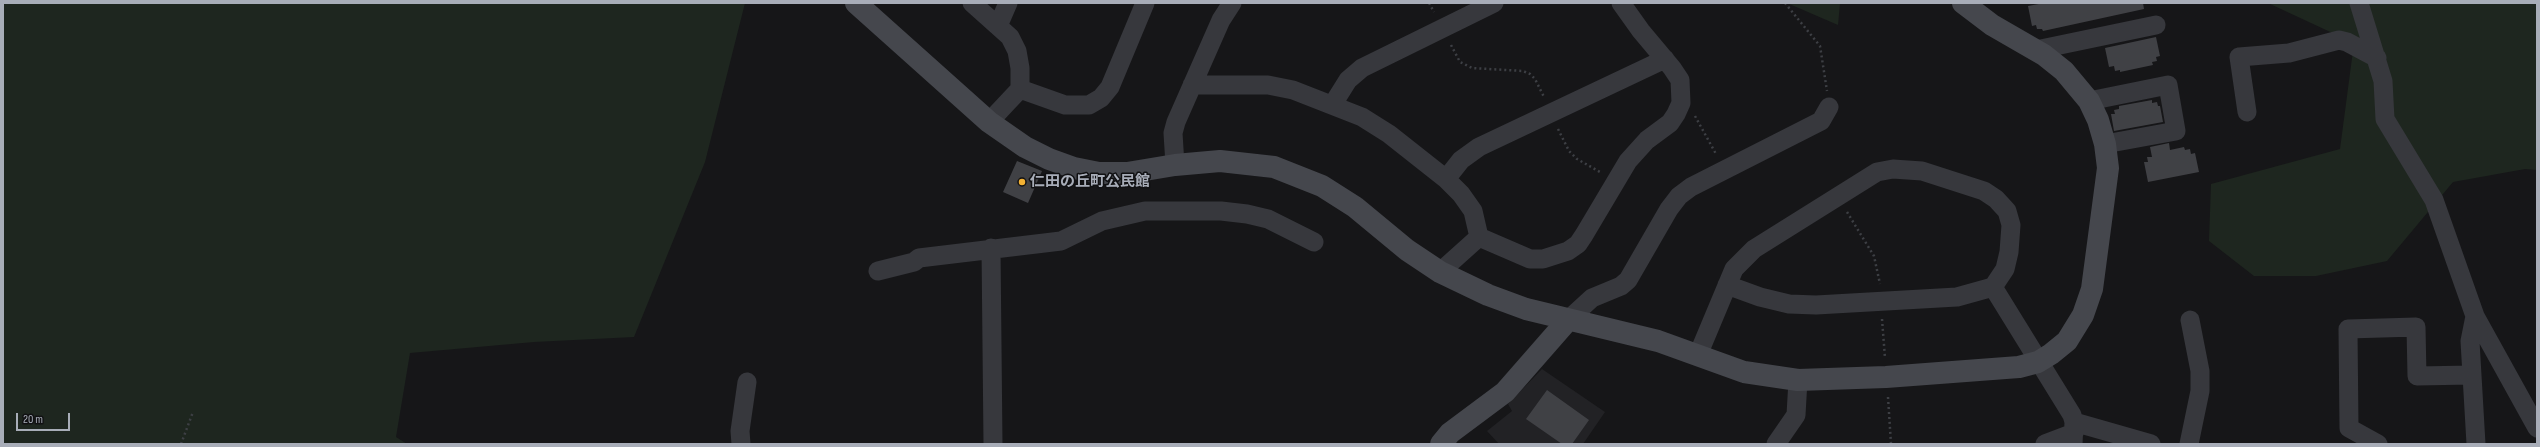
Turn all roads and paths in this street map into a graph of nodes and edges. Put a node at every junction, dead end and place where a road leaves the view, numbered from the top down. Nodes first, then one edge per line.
1 (856, 3) edge
2 (972, 3) edge
3 (1008, 3) edge
4 (1145, 3) edge
5 (1232, 3) edge
6 (1429, 3) edge
7 (1494, 3) edge
8 (1621, 3) edge
9 (1785, 3) edge
10 (1963, 3) edge
11 (2359, 3) edge
12 (2156, 25) dead end
13 (998, 26) junction
14 (1442, 28) junction
15 (2036, 50) junction
16 (2377, 58) junction
17 (1665, 59) junction
18 (1192, 85) junction
19 (1020, 89) junction
20 (2090, 101) junction
21 (1333, 104) junction
22 (1829, 107) joint
23 (1691, 109) dead end
24 (2246, 112) dead end
25 (1551, 113) junction
26 (989, 122) junction
27 (2105, 144) junction
28 (1174, 165) junction
29 (1725, 170) junction
30 (1446, 180) junction
31 (1615, 180) junction
32 (1479, 237) junction
33 (1314, 242) dead end
34 (991, 248) junction
35 (878, 271) dead end
36 (1440, 272) junction
37 (1727, 284) junction
38 (1993, 287) junction
39 (2475, 316) junction
40 (1568, 320) junction
41 (2190, 320) dead end
42 (1698, 355) junction
43 (2038, 362) junction
44 (2471, 375) junction
45 (1798, 380) junction
46 (747, 382) dead end
47 (193, 412) dead end
48 (2537, 428) edge
49 (2074, 433) edge
50 (182, 444) edge
51 (741, 444) edge
52 (993, 444) edge
53 (1441, 444) edge
54 (1776, 444) edge
55 (2045, 444) edge
56 (2151, 444) edge
57 (2189, 444) edge
58 (2378, 444) edge
59 (2476, 444) edge

1 - 26 street
2 - 13 street
3 - 13 street
4 - 19 street
5 - 18 street
6 - 14 path
7 - 14 street
8 - 17 street
9 - 22 path
10 - 15 street
11 - 16 street
12 - 15 street
13 - 19 street
14 - 21 street
14 - 25 path
15 - 20 street
16 - 24 street
16 - 39 street
17 - 25 street
17 - 31 street
18 - 21 street
18 - 28 street
19 - 26 street
20 - 27 street
20 - 27 street
21 - 30 street
22 - 29 street
23 - 29 path
25 - 30 street
25 - 31 path
26 - 28 street
27 - 43 street
28 - 36 street
29 - 40 street
30 - 32 street
31 - 32 street
32 - 36 street
33 - 34 street
34 - 35 street
34 - 52 street
36 - 40 street
37 - 38 street
37 - 38 street
37 - 42 street
38 - 43 street
39 - 44 street
39 - 48 street
40 - 42 street
40 - 53 street
41 - 57 street
42 - 45 street
43 - 45 street
43 - 49 street
44 - 58 street
44 - 59 street
45 - 54 street
46 - 51 street
47 - 50 path
49 - 55 street
49 - 56 street

